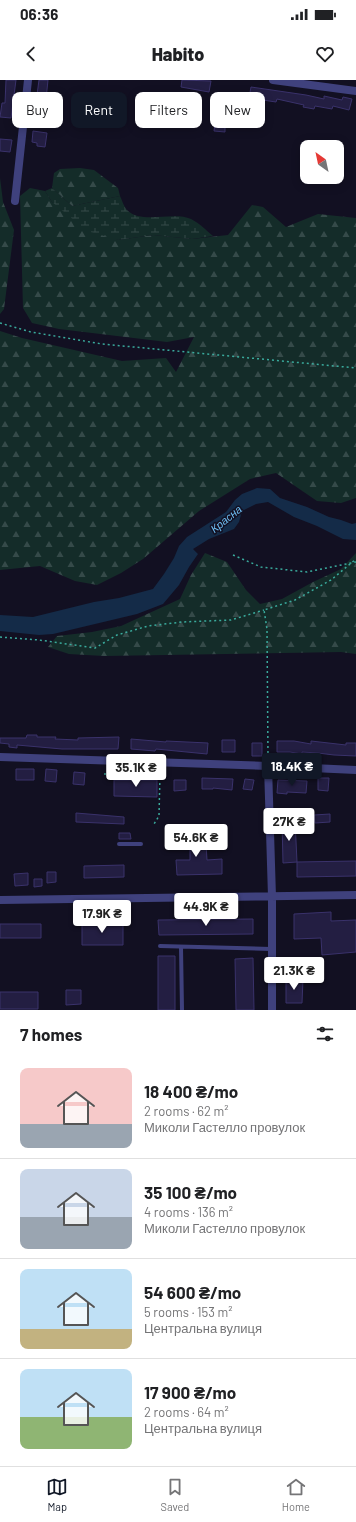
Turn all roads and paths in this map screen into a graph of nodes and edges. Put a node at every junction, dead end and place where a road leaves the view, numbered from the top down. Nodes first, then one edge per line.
1 (28, 80) edge
2 (273, 80) edge
3 (356, 91) edge
4 (16, 201) dead end
5 (0, 323) edge
6 (356, 368) edge
7 (233, 555) dead end
8 (356, 561) edge
9 (264, 610) junction
10 (0, 637) edge
11 (0, 757) edge
12 (268, 766) junction
13 (356, 770) edge
14 (104, 774) dead end
15 (154, 824) dead end
16 (119, 844) dead end
17 (141, 844) dead end
18 (356, 895) edge
19 (272, 897) junction
20 (0, 900) edge
21 (160, 946) dead end
22 (182, 947) junction
23 (271, 949) junction
24 (182, 1010) edge
25 (272, 1010) edge

1 - 4 street
2 - 3 street
5 - 6 path
7 - 8 path
8 - 9 path
9 - 10 path
9 - 12 path
11 - 12 street
12 - 13 street
12 - 19 street
14 - 15 path
16 - 17 lane
18 - 19 street
19 - 20 street
19 - 23 street
21 - 22 lane
22 - 23 lane
22 - 24 lane
23 - 25 street

